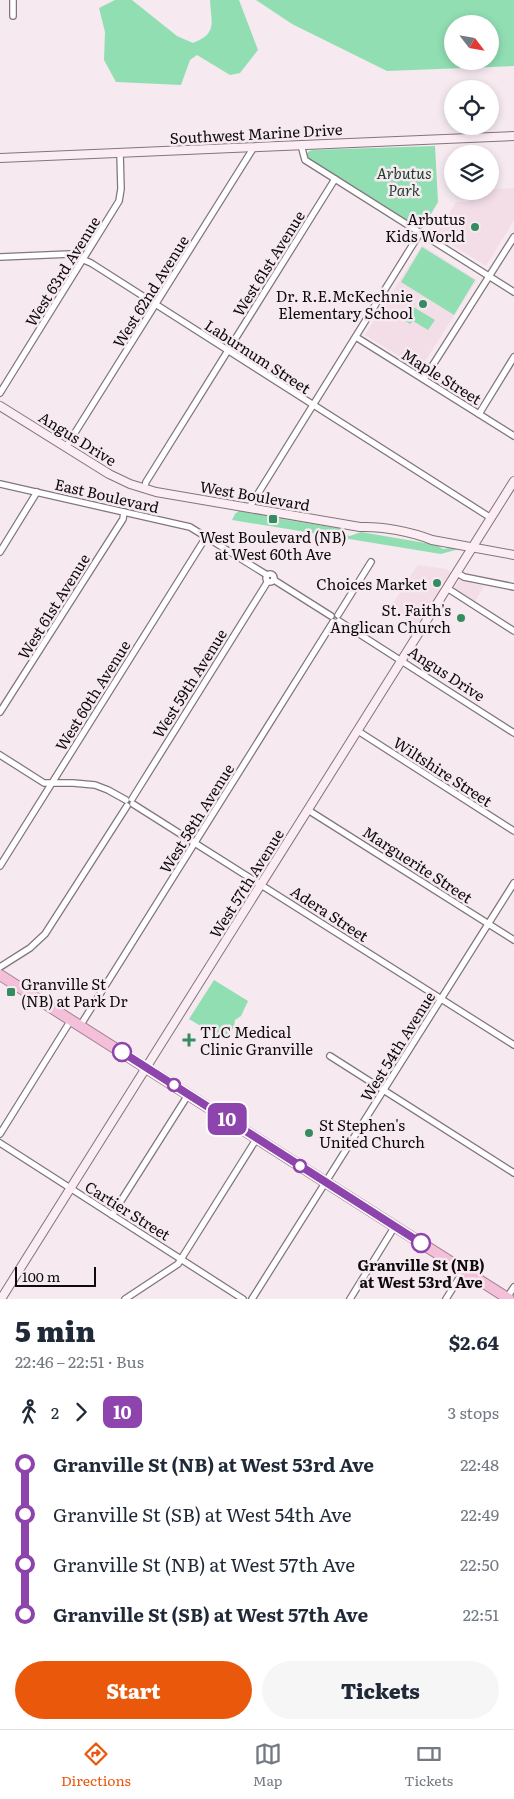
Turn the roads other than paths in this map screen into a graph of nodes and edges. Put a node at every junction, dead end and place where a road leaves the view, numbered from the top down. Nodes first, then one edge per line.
1 (13, 0) edge
2 (13, 16) dead end
3 (514, 136) edge
4 (301, 145) junction
5 (254, 147) junction
6 (120, 153) junction
7 (0, 158) edge
8 (335, 178) junction
9 (420, 233) junction
10 (514, 237) edge
11 (0, 257) edge
12 (84, 260) junction
13 (489, 276) junction
14 (514, 292) edge
15 (156, 305) junction
16 (356, 337) junction
17 (228, 351) junction
18 (514, 357) edge
19 (424, 379) junction
20 (0, 394) edge
21 (312, 405) junction
22 (0, 406) edge
23 (479, 414) junction
24 (514, 436) edge
25 (66, 447) junction
26 (514, 481) edge
27 (0, 484) edge
28 (144, 489) junction
29 (37, 492) junction
30 (249, 508) junction
31 (124, 512) junction
32 (491, 518) junction
33 (206, 537) junction
34 (472, 548) junction
35 (0, 552) edge
36 (514, 554) edge
37 (371, 562) dead end
38 (457, 573) junction
39 (269, 579) junction
40 (514, 587) edge
41 (447, 588) junction
42 (335, 619) junction
43 (514, 631) edge
44 (402, 661) junction
45 (0, 712) edge
46 (358, 731) junction
47 (514, 733) edge
48 (0, 755) edge
49 (52, 783) junction
50 (129, 802) junction
51 (308, 810) junction
52 (514, 831) edge
53 (195, 843) junction
54 (0, 866) edge
55 (514, 883) edge
56 (262, 884) junction
57 (488, 924) junction
58 (514, 940) edge
59 (0, 966) edge
60 (0, 975) edge
61 (441, 999) junction
62 (76, 1023) junction
63 (514, 1045) edge
64 (330, 1056) dead end
65 (146, 1068) junction
66 (384, 1090) junction
67 (188, 1095) junction
68 (0, 1134) edge
69 (257, 1138) junction
70 (0, 1143) edge
71 (514, 1173) edge
72 (326, 1182) junction
73 (70, 1188) junction
74 (112, 1215) junction
75 (395, 1226) junction
76 (181, 1259) junction
77 (464, 1270) junction
78 (514, 1287) edge
79 (1, 1299) edge
80 (125, 1299) edge
81 (243, 1299) edge
82 (252, 1299) edge
83 (350, 1299) edge
84 (446, 1299) edge
85 (508, 1299) edge

1 - 2 street
3 - 4 street, Southwest Marine Drive
4 - 5 street, Southwest Marine Drive
4 - 8 street
5 - 6 street, Southwest Marine Drive
5 - 15 street, West 62nd Avenue
6 - 7 street, Southwest Marine Drive
6 - 12 street, West 63rd Avenue
8 - 9 street
8 - 17 street, West 61st Avenue
9 - 13 street
9 - 16 street
10 - 13 street
11 - 12 street, Laburnum Street
12 - 15 street, Laburnum Street
12 - 20 street, West 63rd Avenue
13 - 14 street
13 - 19 street
15 - 17 street, Laburnum Street
15 - 25 street, West 62nd Avenue
16 - 19 street, Maple Street
16 - 21 street
17 - 21 street, Laburnum Street
17 - 28 street, West 61st Avenue
18 - 23 street
19 - 23 street, Maple Street
21 - 30 street
21 - 32 street, Laburnum Street
22 - 25 street, Angus Drive
23 - 24 street, Maple Street
25 - 28 street, Angus Drive
26 - 32 street, West 57th Avenue
27 - 29 street, East Boulevard
28 - 30 street, West Boulevard
29 - 31 street, East Boulevard
29 - 35 street
30 - 34 street, West Boulevard
31 - 33 street, East Boulevard
31 - 45 street, West 61st Avenue
32 - 34 street, West 57th Avenue
33 - 39 street, Angus Drive
33 - 49 street, West 60th Avenue
34 - 36 street, West Boulevard
34 - 38 street, West 57th Avenue
37 - 42 street, West 58th Avenue
38 - 40 street
38 - 41 street, West 57th Avenue
39 - 42 street, Angus Drive
39 - 50 street, West 59th Avenue
41 - 43 street
41 - 44 street, West 57th Avenue
42 - 44 street, Angus Drive
42 - 53 street, West 58th Avenue
44 - 46 street, West 57th Avenue
44 - 47 street, Angus Drive
46 - 51 street, West 57th Avenue
46 - 52 street, Wiltshire Street
48 - 49 street, Adera Street
49 - 50 street, Adera Street
49 - 54 street, West 60th Avenue
50 - 53 street, Adera Street
50 - 59 street, West 59th Avenue
51 - 56 street, West 57th Avenue
51 - 57 street, Marguerite Street
53 - 56 street, Adera Street
53 - 62 street, West 58th Avenue
55 - 57 street, West 54th Avenue
56 - 61 street, Adera Street
56 - 65 street, West 57th Avenue
57 - 58 street, Marguerite Street
57 - 61 street, West 54th Avenue
60 - 62 highway
61 - 63 street, Adera Street
61 - 66 street, West 54th Avenue
62 - 65 highway
62 - 68 street, West 58th Avenue
64 - 66 street
65 - 67 highway
65 - 73 street, West 57th Avenue
66 - 71 street
66 - 72 street, West 54th Avenue
67 - 69 highway
67 - 74 street
69 - 72 highway
69 - 76 street
70 - 73 street, Cartier Street
72 - 75 highway
72 - 82 street, West 54th Avenue
73 - 74 street, Cartier Street
73 - 79 street, West 57th Avenue
74 - 76 street, Cartier Street
75 - 77 highway
75 - 83 street
76 - 80 street
76 - 81 street, Cartier Street
77 - 84 street
77 - 85 highway
78 - 85 street

